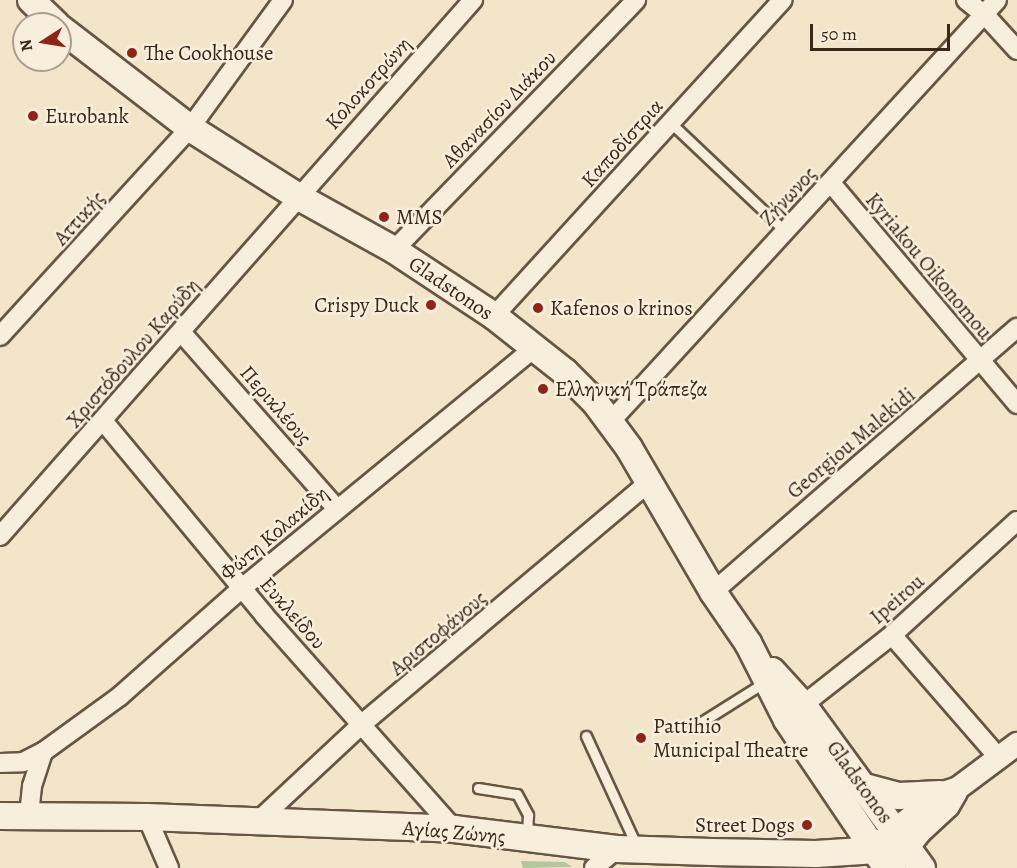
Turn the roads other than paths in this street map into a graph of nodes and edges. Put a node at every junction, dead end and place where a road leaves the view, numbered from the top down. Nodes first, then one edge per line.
1 (31, 0) edge
2 (283, 0) edge
3 (473, 0) edge
4 (636, 0) edge
5 (783, 0) edge
6 (966, 0) edge
7 (997, 0) edge
8 (44, 12) edge
9 (986, 16) junction
10 (72, 37) edge
11 (1017, 50) edge
12 (671, 123) junction
13 (190, 128) junction
14 (831, 183) junction
15 (297, 196) junction
16 (786, 232) junction
17 (394, 250) junction
18 (494, 316) junction
19 (1017, 328) edge
20 (181, 332) junction
21 (0, 336) edge
22 (534, 348) junction
23 (981, 363) junction
24 (1017, 404) edge
25 (611, 421) junction
26 (104, 422) junction
27 (649, 482) junction
28 (337, 509) junction
29 (1017, 521) edge
30 (0, 536) edge
31 (242, 588) junction
32 (713, 592) junction
33 (892, 635) junction
34 (748, 644) junction
35 (767, 681) junction
36 (802, 705) junction
37 (362, 724) junction
38 (692, 728) dead end
39 (586, 736) dead end
40 (1011, 751) edge
41 (43, 752) junction
42 (0, 763) edge
43 (865, 787) junction
44 (478, 788) dead end
45 (949, 791) junction
46 (844, 804) junction
47 (29, 815) junction
48 (0, 816) edge
49 (147, 817) junction
50 (258, 821) junction
51 (454, 829) junction
52 (527, 838) junction
53 (908, 848) edge
54 (628, 849) junction
55 (816, 854) junction
56 (880, 858) edge
57 (169, 868) edge
58 (594, 868) edge
59 (854, 868) edge
60 (892, 868) edge

1 - 8 main road
2 - 13 street, Αττικής
3 - 15 street, Κολοκοτρώνη
4 - 17 street, Αθανασίου Διάκου
5 - 12 street, Καποδίστρια
6 - 9 street
7 - 9 street, Ζήνωνος
9 - 11 street
9 - 14 street, Ζήνωνος
10 - 13 main road, Gladstonos
12 - 16 lane
12 - 18 street, Καποδίστρια
13 - 15 main road, Gladstonos
13 - 21 street, Αττικής
14 - 16 street, Ζήνωνος
14 - 23 street, Kyriakou Oikonomou
15 - 17 main road, Gladstonos
15 - 20 street, Χριστόδουλου Καρύδη
16 - 25 street, Ζήνωνος
17 - 18 main road, Gladstonos
18 - 22 main road, Gladstonos
19 - 23 street, Georgiou Malekidi
20 - 26 street, Χριστόδουλου Καρύδη
20 - 28 street, Περικλέους
22 - 25 main road, Gladstonos
22 - 28 street, Φώτη Κολακίδη
23 - 24 street, Kyriakou Oikonomou
23 - 32 street, Georgiou Malekidi
25 - 27 main road, Gladstonos
26 - 30 street, Χριστόδουλου Καρύδη
26 - 31 street, Ευκλείδου
27 - 32 main road, Gladstonos
27 - 37 street, Αριστοφάνους
28 - 31 street, Φώτη Κολακίδη
29 - 33 street, Ipeirou
31 - 37 street, Ευκλείδου
31 - 41 street, Φώτη Κολακίδη
32 - 34 main road, Gladstonos
33 - 36 street, Ipeirou
33 - 40 street
34 - 35 main road, Gladstonos
34 - 36 main road, Gladstonos
35 - 38 lane
35 - 46 main road, Gladstonos
36 - 43 main road, Gladstonos
37 - 50 street, Αριστοφάνους
37 - 51 street, Ευκλείδου
39 - 54 lane
40 - 45 street
41 - 42 street, Φώτη Κολακίδη
41 - 47 street
43 - 45 main road
43 - 53 main road, Gladstonos
44 - 52 lane
45 - 53 street
46 - 55 main road
46 - 56 main road, Gladstonos
47 - 48 main road, Αγίας Ζώνης
47 - 49 main road, Αγίας Ζώνης
49 - 50 main road, Αγίας Ζώνης
49 - 57 street
50 - 51 main road, Αγίας Ζώνης
51 - 52 main road, Αγίας Ζώνης
52 - 54 main road, Αγίας Ζώνης
53 - 56 main road, Αγίας Ζώνης
53 - 60 street
54 - 55 main road, Αγίας Ζώνης
54 - 58 street
55 - 56 main road, Αγίας Ζώνης
55 - 59 street

